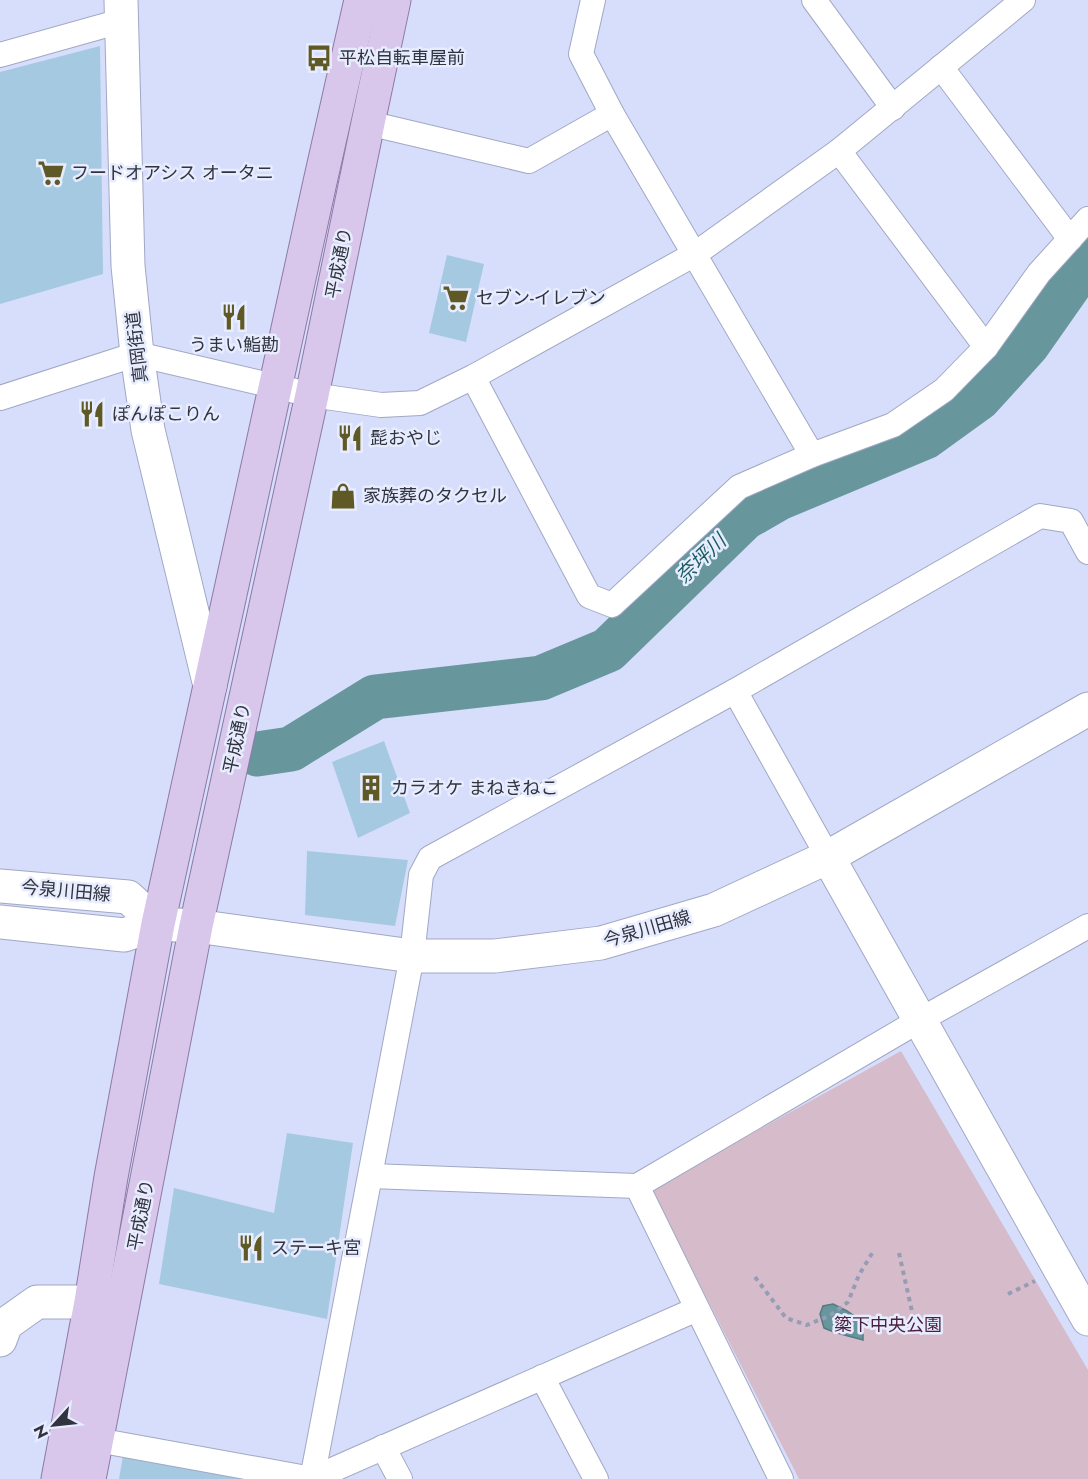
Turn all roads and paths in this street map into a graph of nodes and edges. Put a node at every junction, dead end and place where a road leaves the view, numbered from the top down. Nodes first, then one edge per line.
1 (361, 0) edge
2 (394, 0) edge
3 (593, 0) edge
4 (814, 0) edge
5 (1016, 2) edge
6 (121, 10) edge
7 (0, 55) edge
8 (941, 67) junction
9 (893, 108) junction
10 (612, 114) junction
11 (368, 123) junction
12 (839, 151) junction
13 (1088, 219) edge
14 (1070, 239) junction
15 (695, 254) junction
16 (986, 347) junction
17 (137, 354) junction
18 (473, 376) junction
19 (276, 387) junction
20 (312, 395) junction
21 (0, 398) edge
22 (812, 455) junction
23 (1088, 552) edge
24 (210, 686) junction
25 (735, 691) junction
26 (1088, 710) edge
27 (828, 856) junction
28 (0, 886) edge
29 (0, 922) edge
30 (158, 924) junction
31 (196, 926) junction
32 (1088, 926) edge
33 (412, 956) junction
34 (920, 1020) junction
35 (371, 1176) junction
36 (638, 1186) junction
37 (874, 1250) dead end
38 (899, 1253) dead end
39 (755, 1276) dead end
40 (1040, 1278) dead end
41 (1008, 1294) dead end
42 (91, 1302) junction
43 (124, 1304) junction
44 (697, 1309) junction
45 (1088, 1319) edge
46 (915, 1325) dead end
47 (0, 1340) edge
48 (542, 1377) junction
49 (97, 1440) junction
50 (383, 1447) junction
51 (58, 1479) edge
52 (89, 1479) edge
53 (312, 1479) edge
54 (400, 1479) edge
55 (596, 1479) edge
56 (781, 1479) edge

1 - 19 main road, 平成通り
2 - 11 main road, 平成通り
3 - 10 street
4 - 9 street
5 - 8 street
6 - 7 street
6 - 17 street, 真岡街道
8 - 9 street
8 - 14 street
9 - 12 street
10 - 11 street
10 - 15 street
11 - 20 main road, 平成通り
12 - 15 street
12 - 16 street
13 - 14 street
14 - 16 street
15 - 18 street
15 - 22 street
16 - 22 street
17 - 19 street
17 - 21 street
17 - 24 street, 真岡街道
18 - 20 street
18 - 22 street
19 - 20 street
19 - 24 main road, 平成通り
20 - 31 main road, 平成通り
23 - 25 street
24 - 30 main road, 平成通り
25 - 27 street
25 - 33 street
26 - 27 street, 今泉川田線
27 - 33 street, 今泉川田線
27 - 34 street
28 - 30 street, 今泉川田線
29 - 30 street, 今泉川田線
30 - 31 street, 今泉川田線
30 - 42 main road, 平成通り
31 - 33 street, 今泉川田線
31 - 43 main road, 平成通り
32 - 34 street
33 - 35 street
34 - 36 street
34 - 45 street
35 - 36 street
35 - 53 street
36 - 44 street
37 - 39 path
38 - 46 path
40 - 41 path
42 - 43 street
42 - 47 street
42 - 51 main road, 平成通り
43 - 49 main road, 平成通り
44 - 48 street
44 - 56 street
48 - 50 street
48 - 55 street
49 - 52 main road, 平成通り
49 - 53 street
50 - 53 street
50 - 54 street

